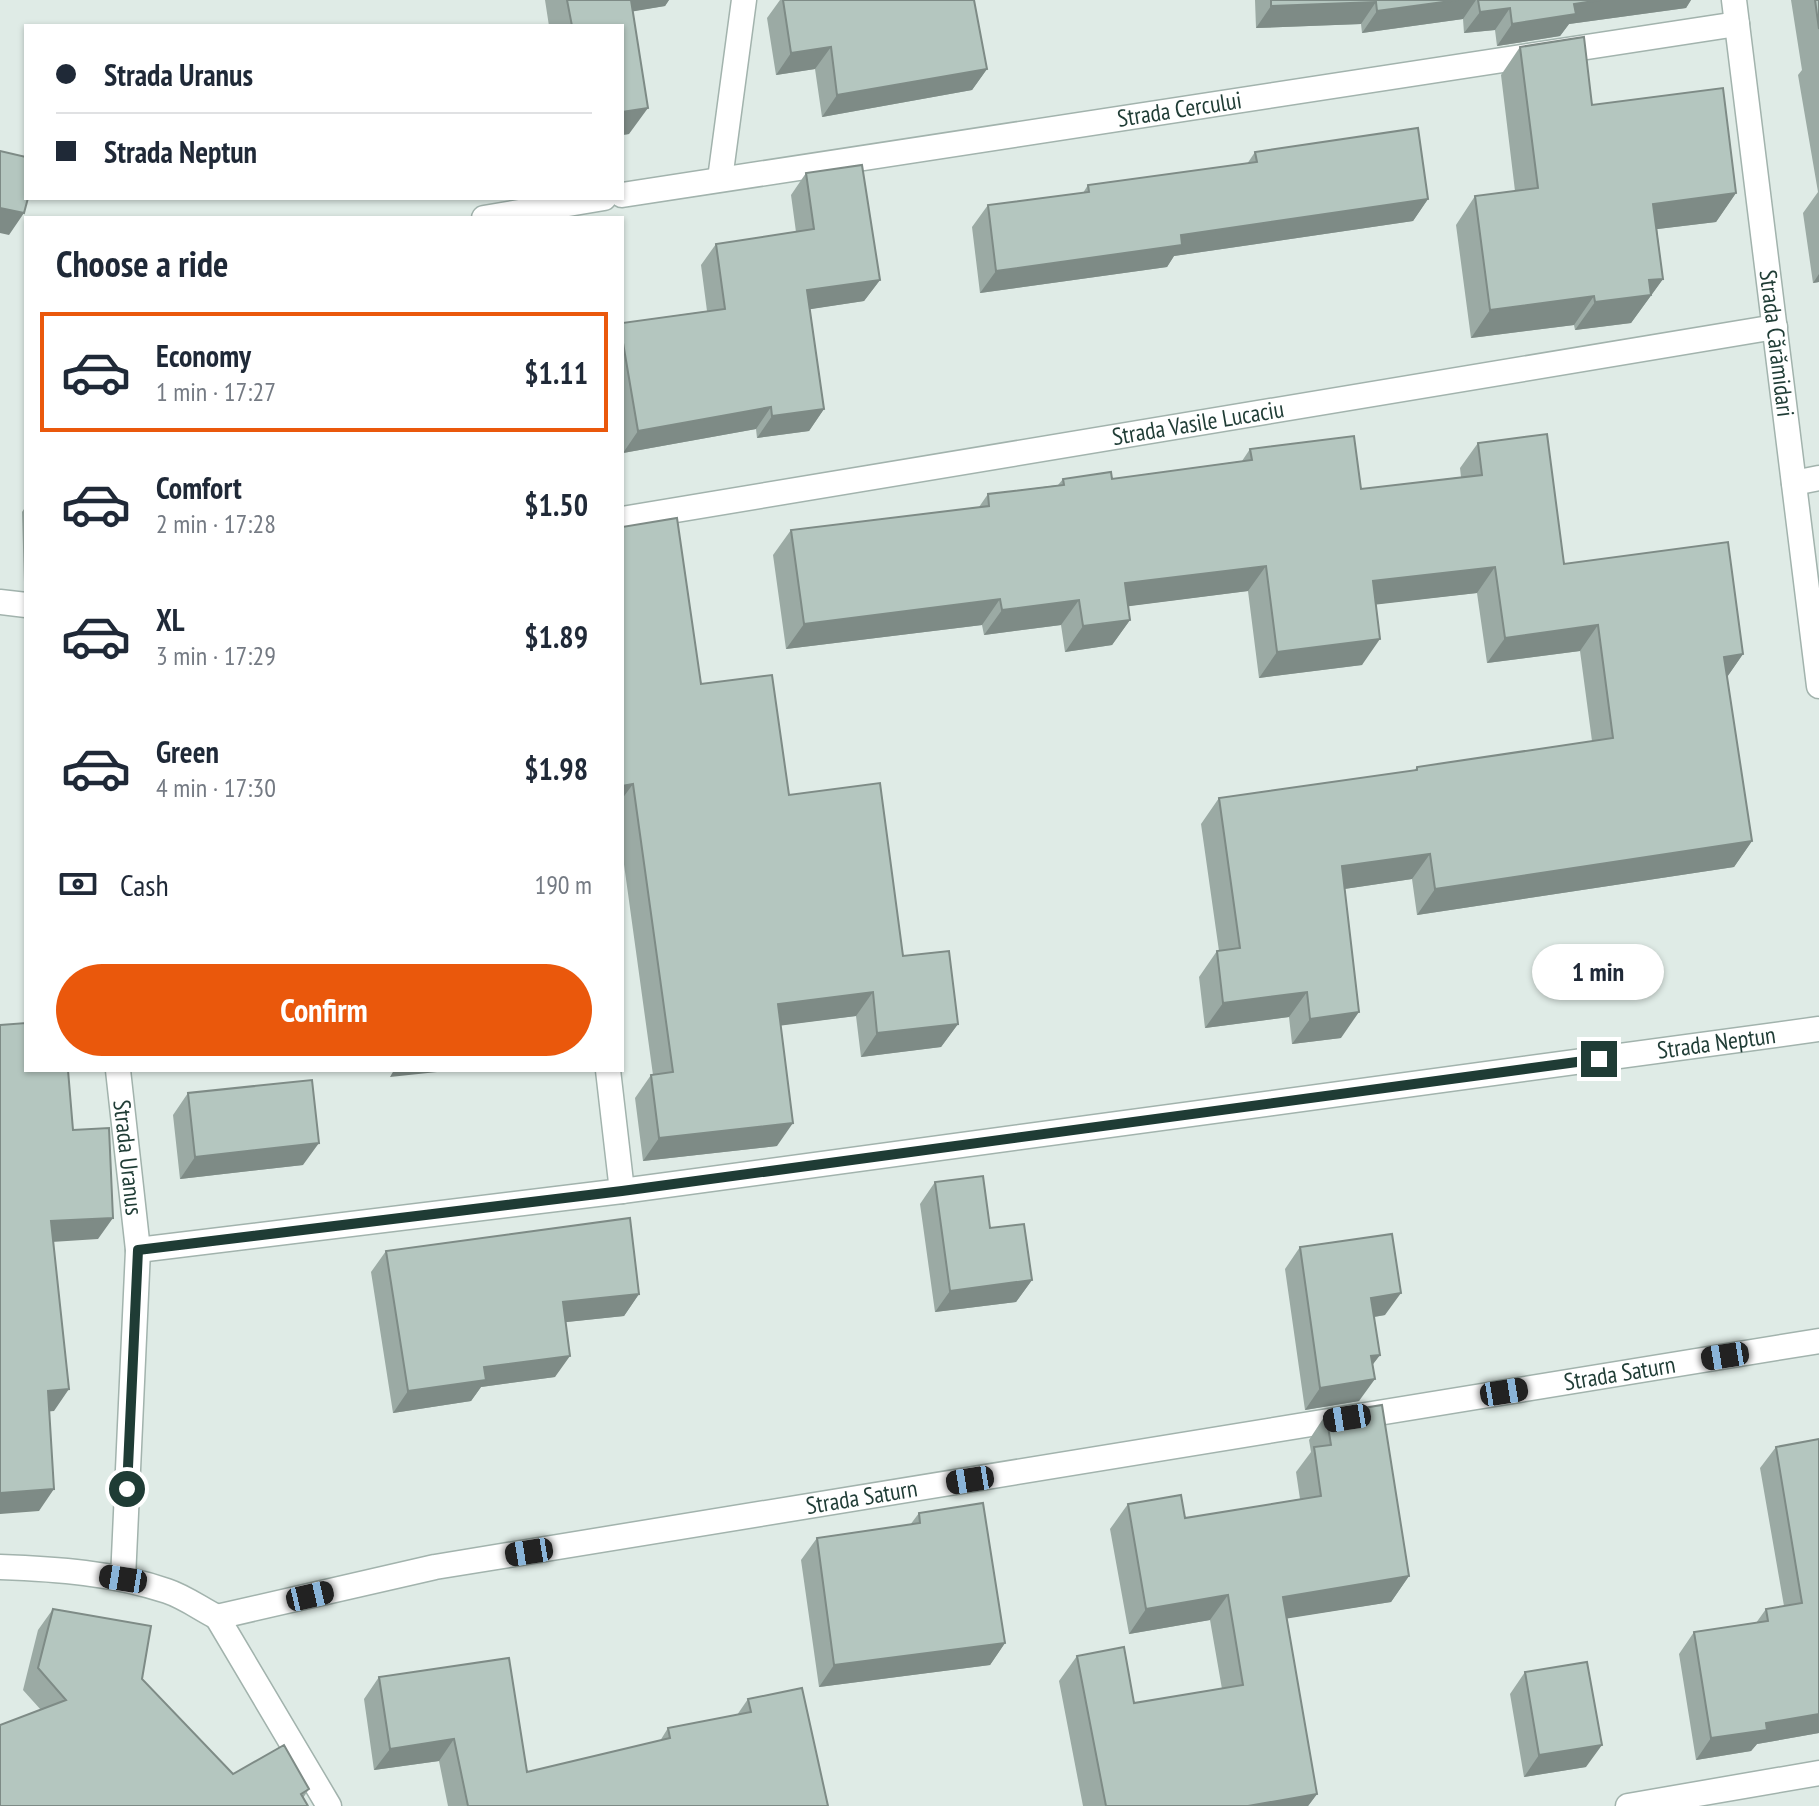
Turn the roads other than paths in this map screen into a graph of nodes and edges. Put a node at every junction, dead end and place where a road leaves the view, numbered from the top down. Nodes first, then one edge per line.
1 (744, 0) edge
2 (1735, 12) edge
3 (720, 179) junction
4 (624, 195) edge
5 (592, 200) edge
6 (496, 216) edge
7 (1775, 327) junction
8 (1819, 478) edge
9 (1794, 483) junction
10 (624, 519) edge
11 (0, 602) edge
12 (24, 605) edge
13 (1819, 686) edge
14 (1819, 1029) edge
15 (118, 1072) edge
16 (608, 1072) edge
17 (622, 1191) junction
18 (138, 1250) junction
19 (1819, 1341) edge
20 (0, 1567) edge
21 (123, 1579) junction
22 (217, 1617) junction
23 (1819, 1773) edge
24 (329, 1806) edge
25 (1628, 1806) edge

1 - 3 street
2 - 3 street, Strada Cercului
2 - 7 street, Strada Cărămidari
3 - 4 street, Strada Cercului
5 - 6 street
7 - 9 street, Strada Cărămidari
7 - 10 street, Strada Vasile Lucaciu
8 - 9 street
9 - 13 street, Strada Cărămidari
11 - 12 street
14 - 17 street, Strada Neptun
15 - 18 street, Strada Uranus
16 - 17 street
17 - 18 street, Strada Neptun
18 - 21 street, Strada Uranus
19 - 22 street, Strada Saturn
20 - 21 street
21 - 22 street
22 - 24 street
23 - 25 street

